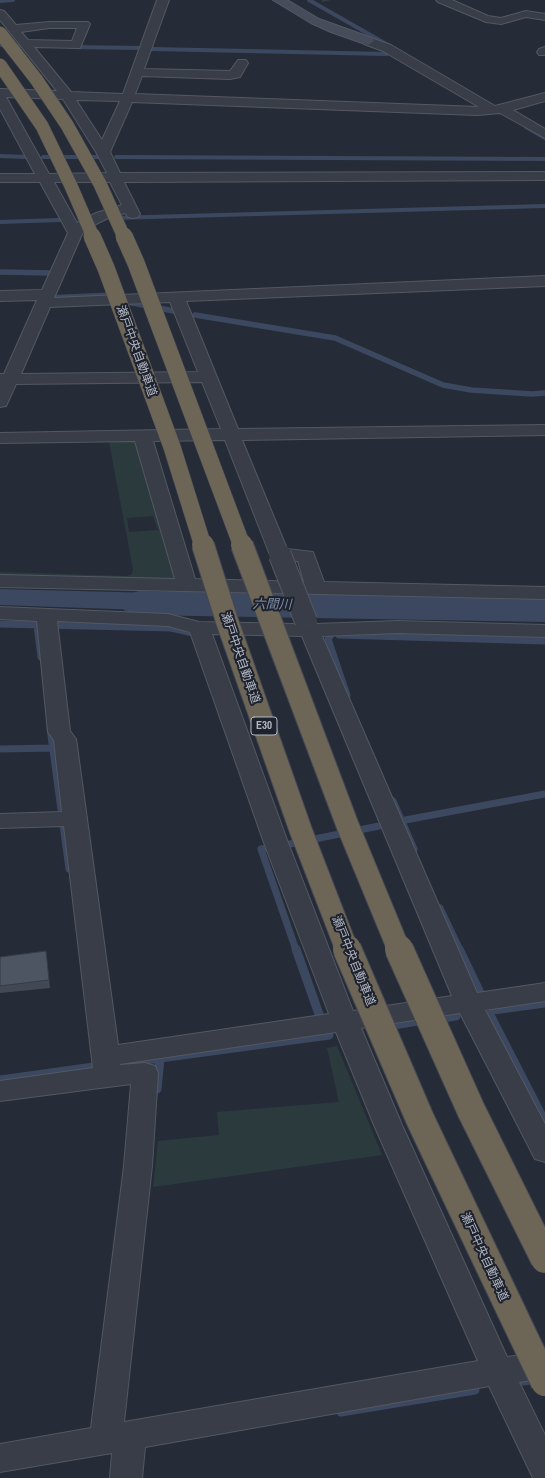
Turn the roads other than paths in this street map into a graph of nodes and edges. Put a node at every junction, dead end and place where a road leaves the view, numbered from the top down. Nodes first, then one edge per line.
1 (163, 0) edge
2 (279, 0) edge
3 (442, 0) edge
4 (0, 13) edge
5 (545, 17) edge
6 (6, 31) edge
7 (368, 41) joint
8 (24, 42) junction
9 (242, 63) dead end
10 (0, 65) edge
11 (138, 72) junction
12 (0, 92) edge
13 (0, 97) edge
14 (68, 97) junction
15 (545, 97) edge
16 (127, 99) junction
17 (502, 110) junction
18 (8, 111) junction
19 (0, 123) edge
20 (545, 134) edge
21 (103, 152) junction
22 (545, 176) edge
23 (0, 178) edge
24 (45, 178) junction
25 (116, 178) junction
26 (75, 233) junction
27 (545, 281) edge
28 (0, 296) edge
29 (176, 297) junction
30 (46, 298) junction
31 (209, 378) junction
32 (5, 379) edge
33 (0, 402) edge
34 (545, 430) edge
35 (232, 435) junction
36 (143, 437) junction
37 (0, 438) edge
38 (280, 555) junction
39 (0, 581) edge
40 (187, 585) junction
41 (316, 588) junction
42 (545, 593) edge
43 (0, 614) edge
44 (47, 622) junction
45 (308, 626) junction
46 (199, 628) junction
47 (545, 631) edge
48 (65, 818) junction
49 (0, 821) edge
50 (545, 992) edge
51 (468, 1003) junction
52 (344, 1020) junction
53 (106, 1066) junction
54 (0, 1091) edge
55 (545, 1151) edge
56 (545, 1259) edge
57 (545, 1365) edge
58 (498, 1371) junction
59 (545, 1382) edge
60 (122, 1447) edge
61 (0, 1458) edge
62 (545, 1469) edge

1 - 11 street
2 - 7 street
3 - 5 street
4 - 6 street
6 - 8 street
6 - 8 street
6 - 56 highway, bridge
7 - 17 street
8 - 14 street
9 - 11 street
10 - 59 highway, 瀬戸中央自動車道 / E30, bridge
11 - 16 street
12 - 14 street
13 - 18 street
14 - 16 street
14 - 21 street
15 - 17 street
16 - 17 street
16 - 21 street
17 - 20 street
18 - 19 street
18 - 24 street
21 - 25 street
22 - 25 street
23 - 24 street
24 - 25 street
24 - 26 street
25 - 26 street
26 - 30 street
27 - 29 street
28 - 30 street
29 - 30 street
29 - 31 street
30 - 32 street
31 - 32 street
31 - 35 street
32 - 33 street
34 - 35 street
35 - 36 street
35 - 38 street
36 - 37 street
36 - 40 street
38 - 41 street
38 - 45 street, bridge
39 - 40 street
40 - 41 street
41 - 42 street
43 - 44 street
44 - 46 street
44 - 48 street
45 - 46 street
45 - 47 street
45 - 51 street
46 - 52 street
48 - 49 street
48 - 53 street
50 - 51 street
51 - 52 street
51 - 55 street
52 - 53 street
52 - 58 street
53 - 54 street
53 - 60 street
57 - 58 street
58 - 60 street
58 - 62 street
60 - 61 street

